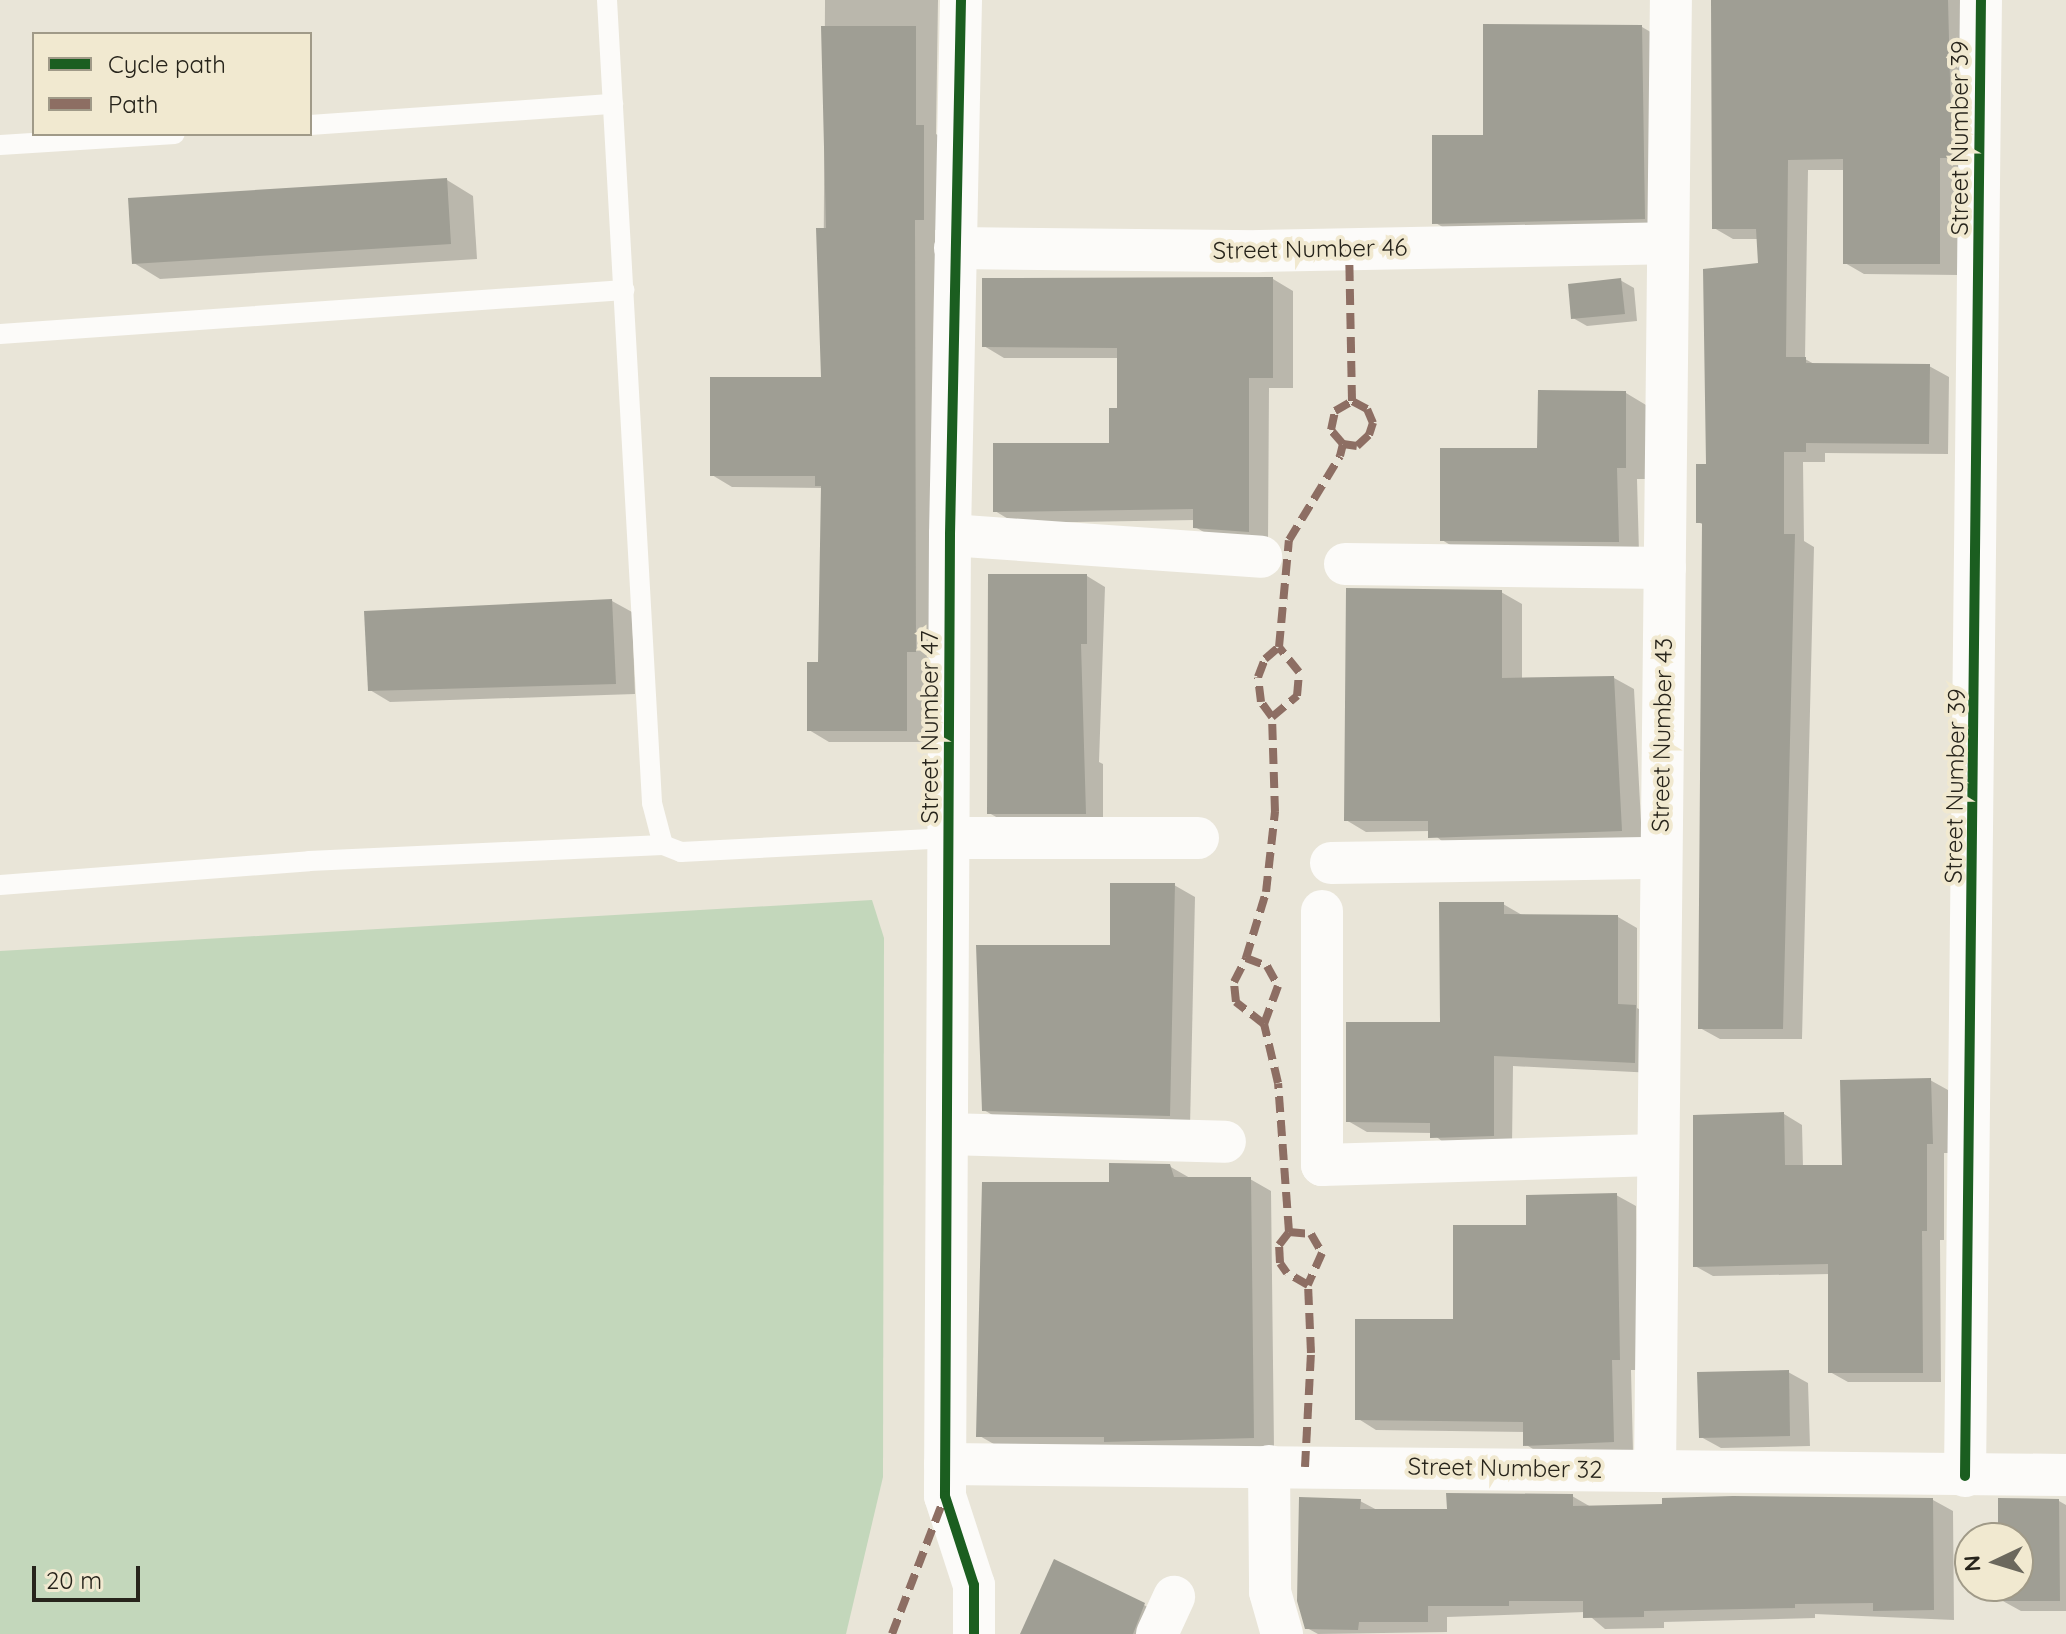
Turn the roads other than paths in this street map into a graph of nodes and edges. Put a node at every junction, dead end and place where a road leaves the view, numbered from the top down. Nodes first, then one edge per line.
1 (607, 0) edge
2 (961, 0) edge
3 (1671, 0) edge
4 (1981, 0) edge
5 (613, 104) junction
6 (312, 125) edge
7 (143, 136) edge
8 (0, 145) edge
9 (1665, 243) junction
10 (955, 248) junction
11 (624, 290) junction
12 (0, 334) edge
13 (950, 535) junction
14 (1261, 557) dead end
15 (1345, 564) dead end
16 (1665, 568) junction
17 (950, 838) junction
18 (1198, 838) dead end
19 (663, 845) junction
20 (1660, 858) junction
21 (1331, 863) dead end
22 (0, 885) edge
23 (1322, 911) dead end
24 (947, 1134) junction
25 (1225, 1142) dead end
26 (1656, 1155) junction
27 (945, 1459) junction
28 (1269, 1466) junction
29 (1655, 1470) junction
30 (2066, 1475) edge
31 (1965, 1476) junction
32 (1174, 1597) dead end
33 (974, 1634) edge
34 (1157, 1634) edge
35 (1282, 1634) edge

1 - 5 lane
2 - 10 street, Street Number 47
3 - 9 street, Street Number 43
4 - 31 street, Street Number 39
5 - 6 lane
5 - 11 lane
7 - 8 lane
9 - 10 street, Street Number 46
9 - 16 street, Street Number 43
10 - 13 street, Street Number 47
11 - 12 lane
11 - 19 lane
13 - 14 street
13 - 17 street, Street Number 47
15 - 16 street
16 - 20 street, Street Number 43
17 - 18 street
17 - 19 lane
17 - 24 street, Street Number 47
19 - 22 lane
20 - 21 street
20 - 26 street, Street Number 43
23 - 26 street
24 - 25 street
24 - 27 street, Street Number 47
26 - 29 street, Street Number 43
27 - 28 street, Street Number 32
27 - 33 street, Street Number 47
28 - 29 street, Street Number 32
28 - 35 street
29 - 31 street, Street Number 32
30 - 31 street, Street Number 32
32 - 34 street

